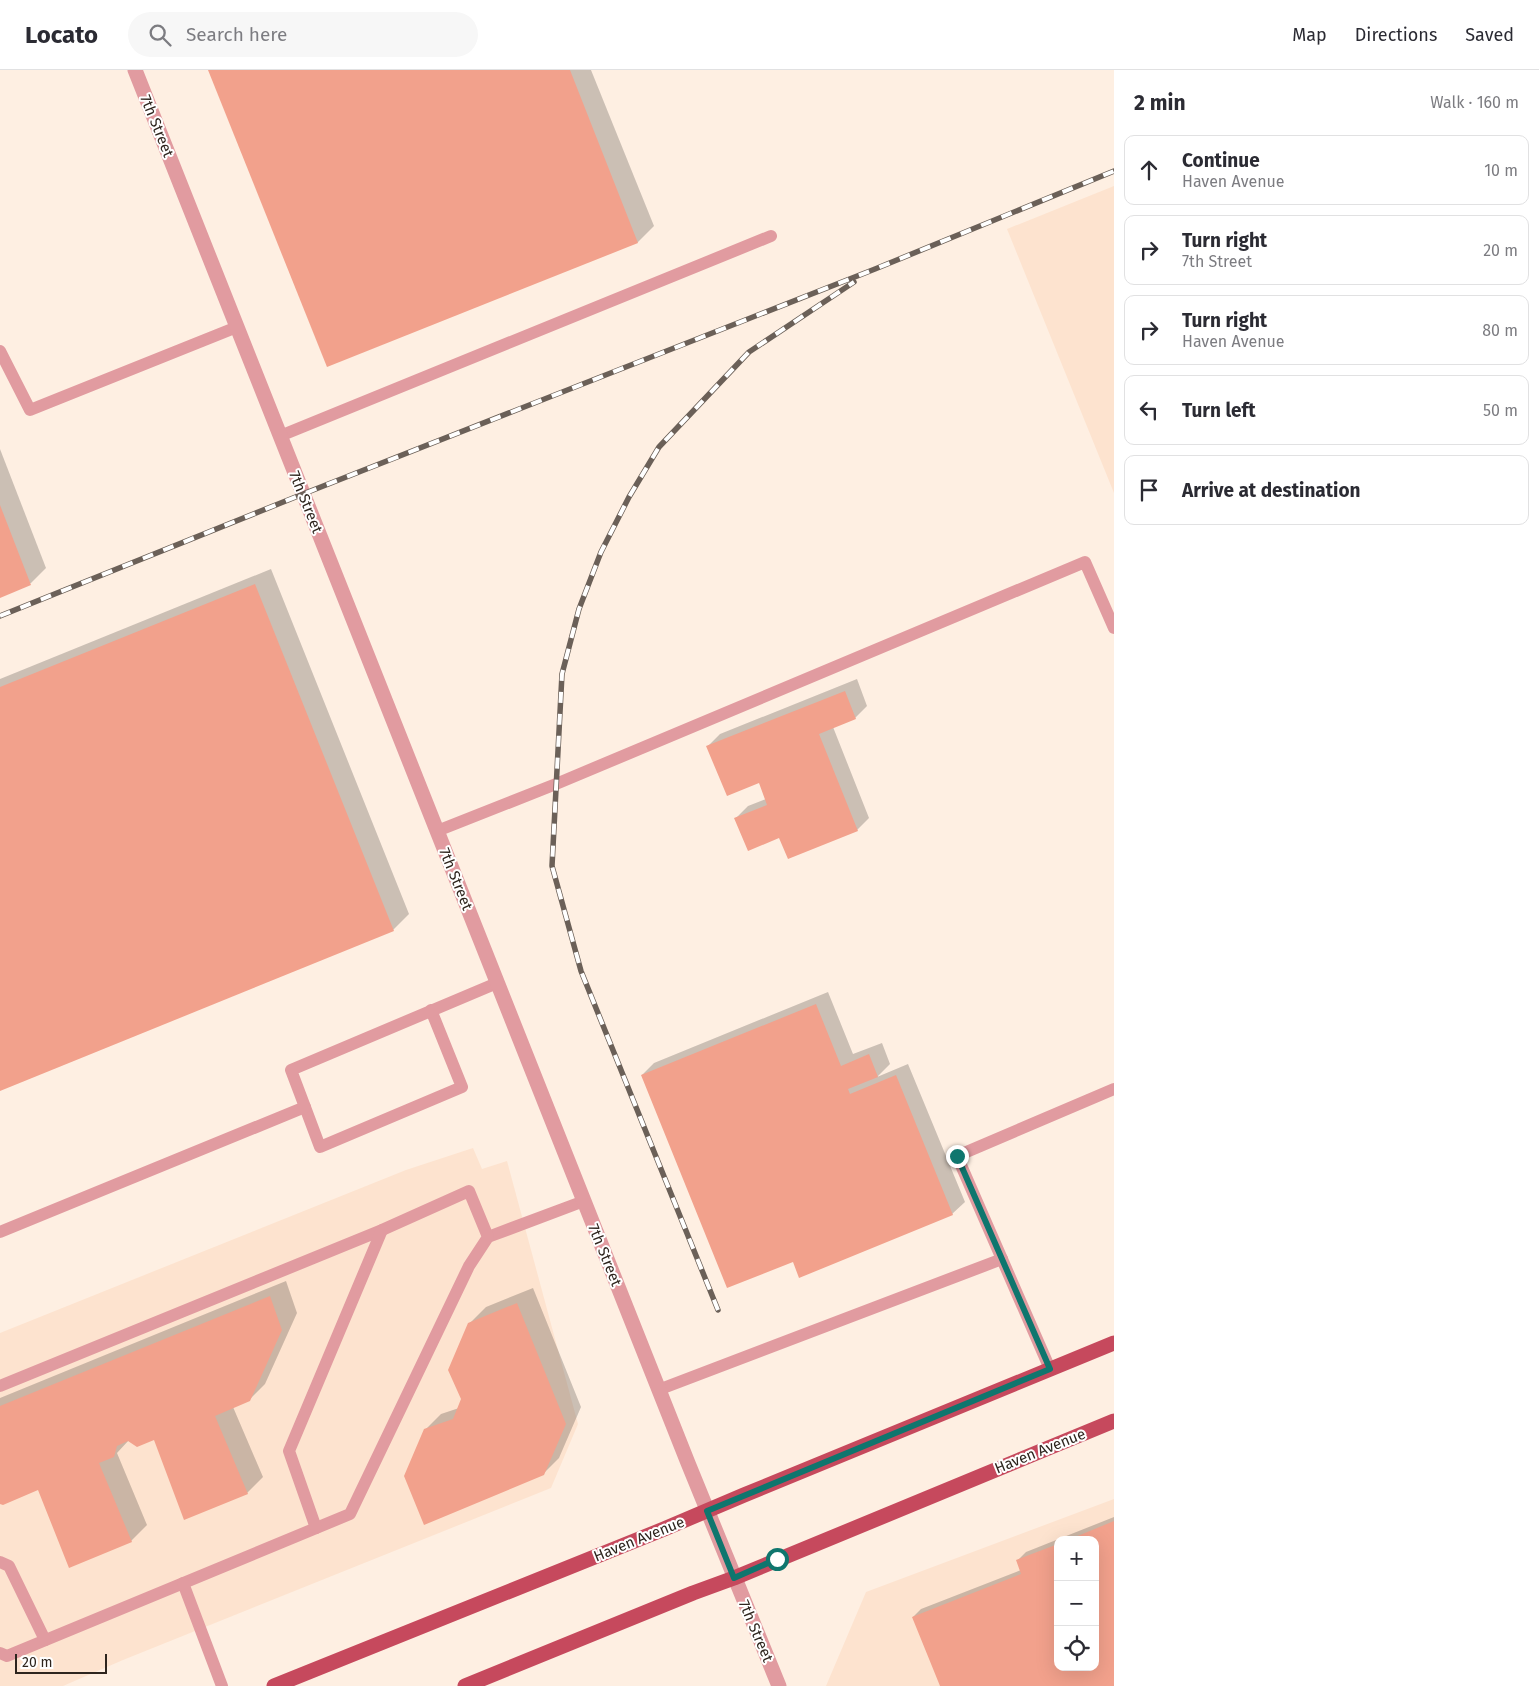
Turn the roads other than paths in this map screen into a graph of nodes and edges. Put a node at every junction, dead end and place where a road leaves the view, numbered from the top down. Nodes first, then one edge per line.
1 (135, 70) edge
2 (771, 236) dead end
3 (237, 327) junction
4 (0, 351) edge
5 (280, 436) junction
6 (1114, 628) edge
7 (437, 831) junction
8 (497, 983) junction
9 (432, 1010) junction
10 (1114, 1090) edge
11 (305, 1107) junction
12 (584, 1200) junction
13 (382, 1230) junction
14 (0, 1232) edge
15 (488, 1237) junction
16 (1002, 1259) junction
17 (1114, 1343) edge
18 (1050, 1369) junction
19 (0, 1386) edge
20 (658, 1390) junction
21 (1114, 1421) edge
22 (707, 1511) junction
23 (316, 1528) junction
24 (0, 1562) edge
25 (734, 1578) junction
26 (183, 1583) junction
27 (45, 1640) junction
28 (0, 1653) edge
29 (222, 1686) edge
30 (274, 1686) edge
31 (465, 1686) edge
32 (780, 1686) edge

1 - 3 street, 7th Street
2 - 5 lane
3 - 4 lane
3 - 5 street, 7th Street
5 - 7 street, 7th Street
6 - 7 lane
7 - 8 street, 7th Street
8 - 9 lane
8 - 12 street, 7th Street
9 - 11 lane
9 - 11 lane
10 - 16 lane
11 - 14 lane
12 - 15 lane
12 - 20 street, 7th Street
13 - 15 lane
13 - 19 lane
13 - 23 lane
15 - 23 lane
16 - 18 lane
16 - 20 lane
17 - 18 main road, Haven Avenue
18 - 22 main road, Haven Avenue
20 - 22 street, 7th Street
21 - 25 main road, Haven Avenue
22 - 25 street, 7th Street
22 - 30 main road, Haven Avenue
23 - 26 lane
24 - 27 lane
25 - 31 main road, Haven Avenue
25 - 32 street, 7th Street
26 - 27 lane
26 - 29 lane
27 - 28 lane

